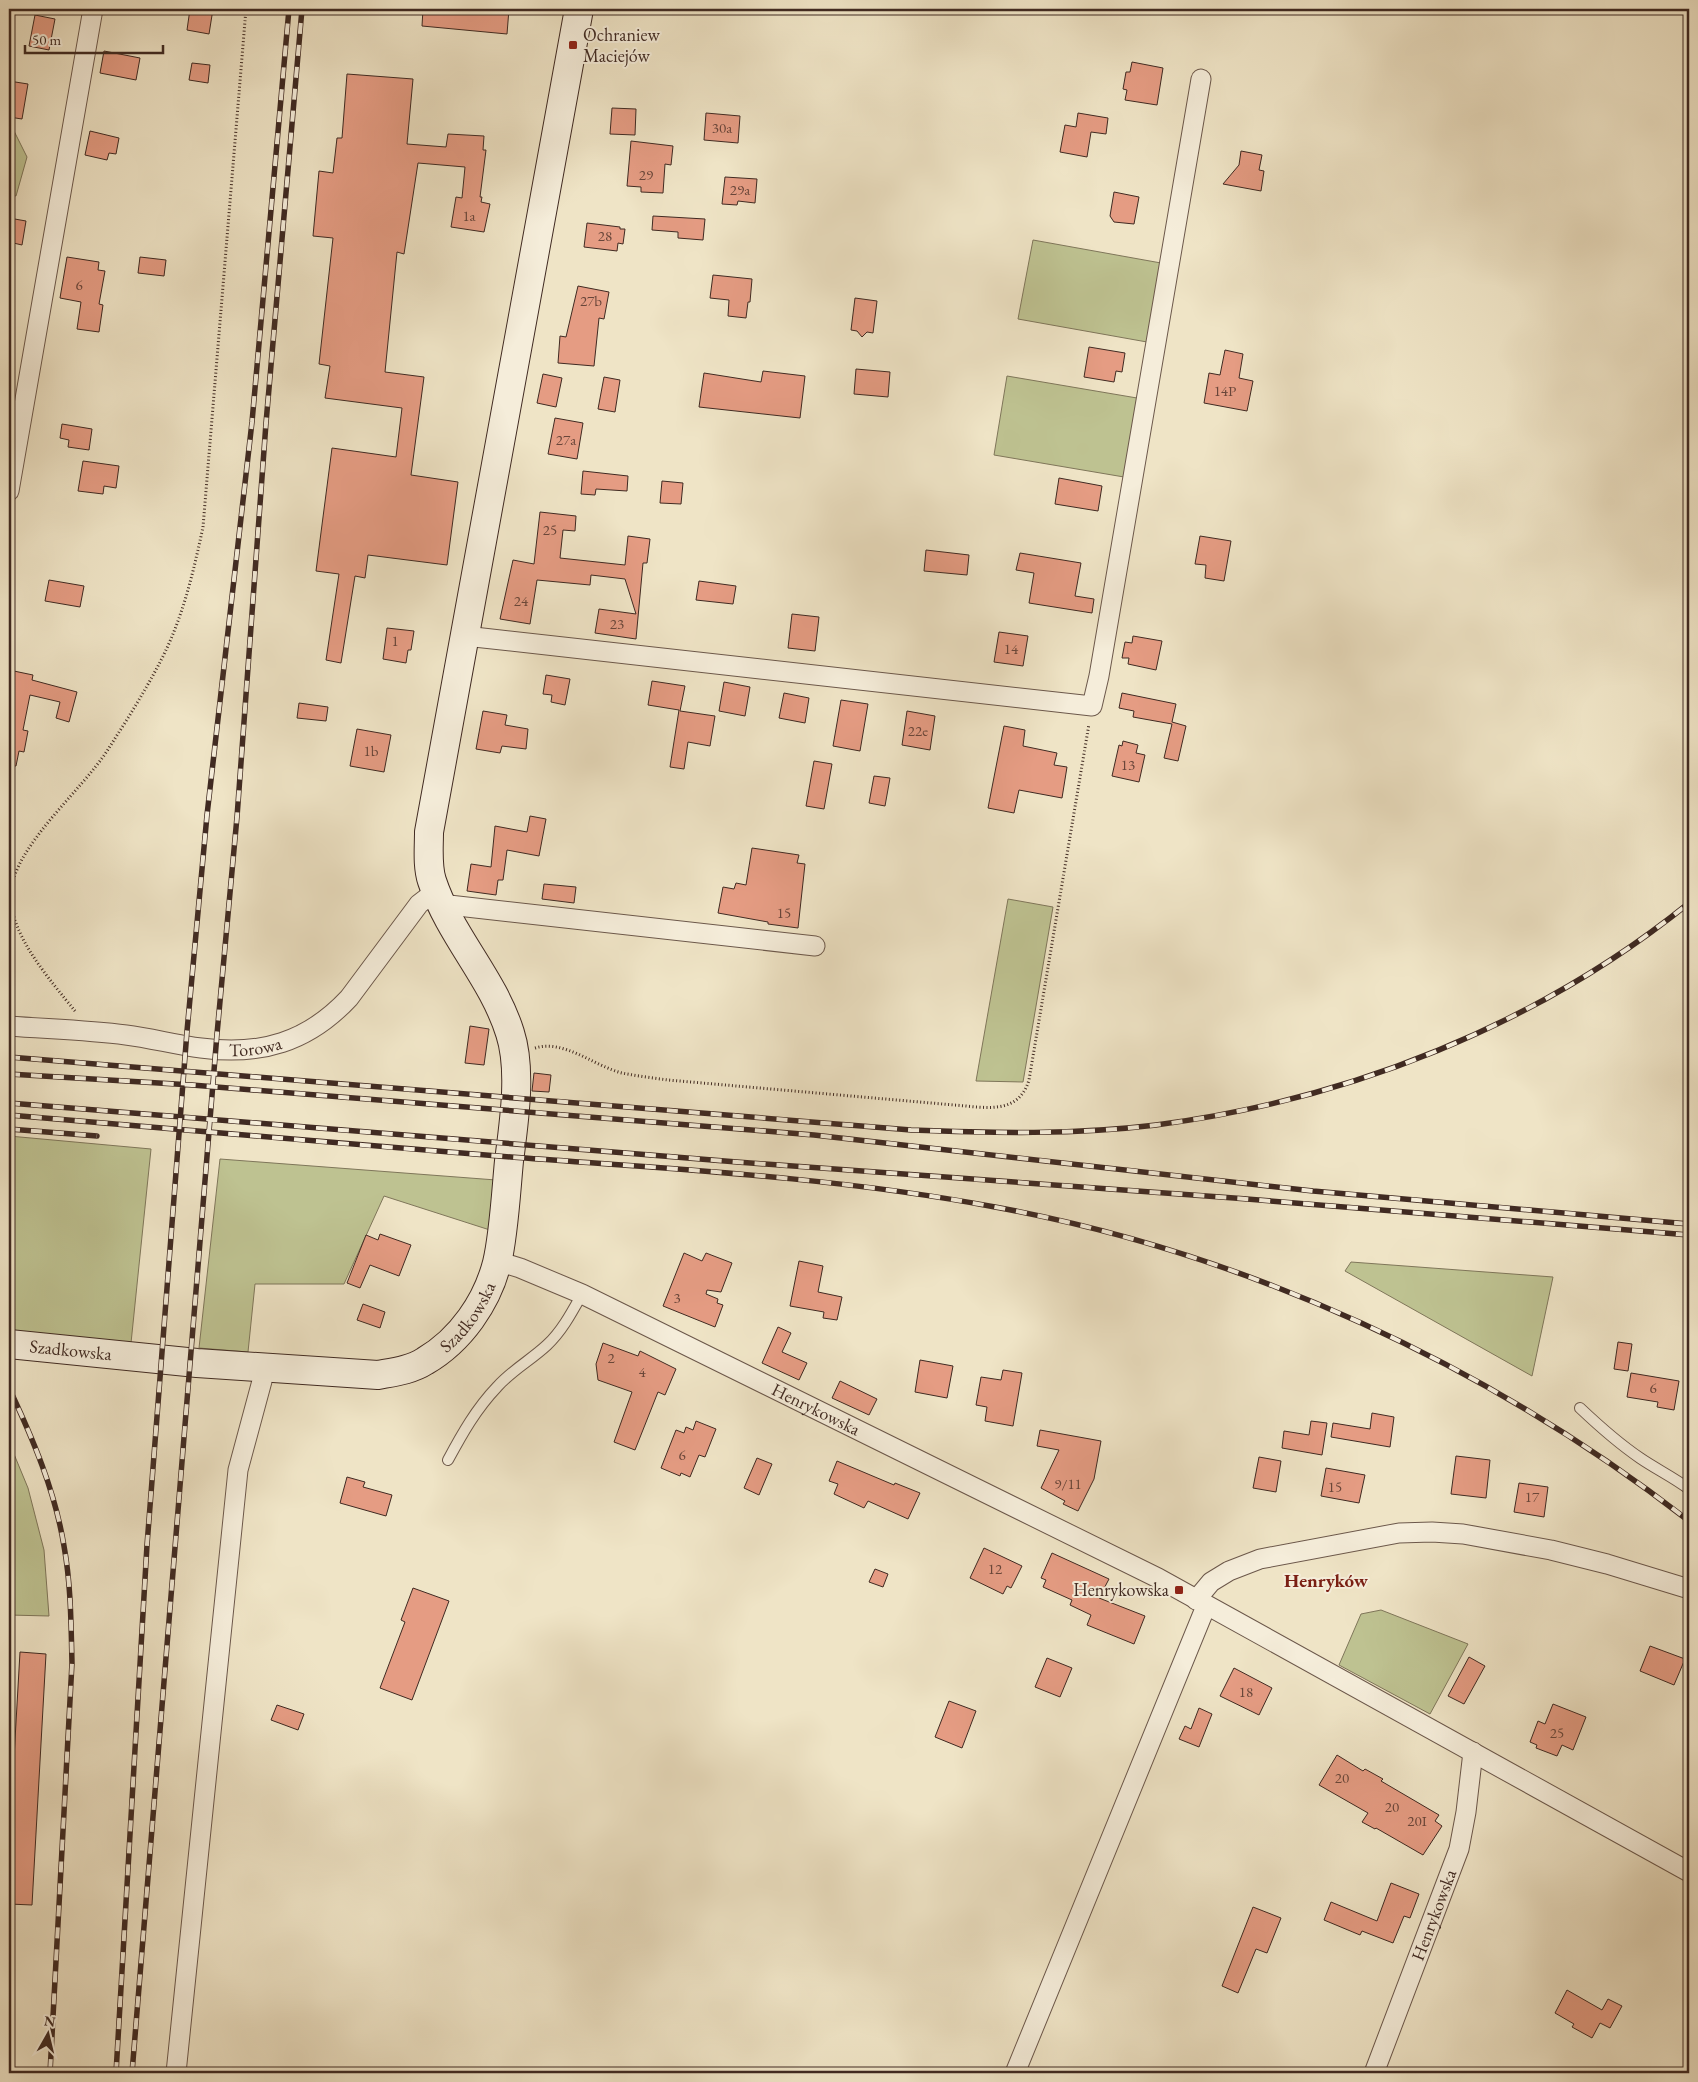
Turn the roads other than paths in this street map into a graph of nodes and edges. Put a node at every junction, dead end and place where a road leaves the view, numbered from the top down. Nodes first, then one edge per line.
1 (93, 9) edge
2 (580, 9) edge
3 (1201, 79) dead end
4 (9, 491) edge
5 (465, 636) junction
6 (438, 897) junction
7 (815, 946) dead end
8 (9, 1026) edge
9 (497, 1261) junction
10 (582, 1294) junction
11 (9, 1344) edge
12 (263, 1368) junction
13 (1580, 1408) dead end
14 (448, 1460) dead end
15 (1689, 1489) edge
16 (1689, 1589) edge
17 (1201, 1603) junction
18 (1473, 1752) junction
19 (1689, 1872) edge
20 (176, 2073) edge
21 (1015, 2073) edge
22 (1374, 2073) edge

1 - 4 street
2 - 5 street, Szadkowska
3 - 5 street
5 - 6 street, Szadkowska
6 - 7 street
6 - 8 street, Torowa
6 - 9 street, Szadkowska
9 - 10 street, Henrykowska
9 - 12 street, Szadkowska
10 - 14 lane
10 - 17 street, Henrykowska
11 - 12 street, Szadkowska
12 - 20 street
13 - 15 lane
16 - 17 street
17 - 18 street, Henrykowska
17 - 21 street
18 - 19 street, Henrykowska
18 - 22 street, Henrykowska

